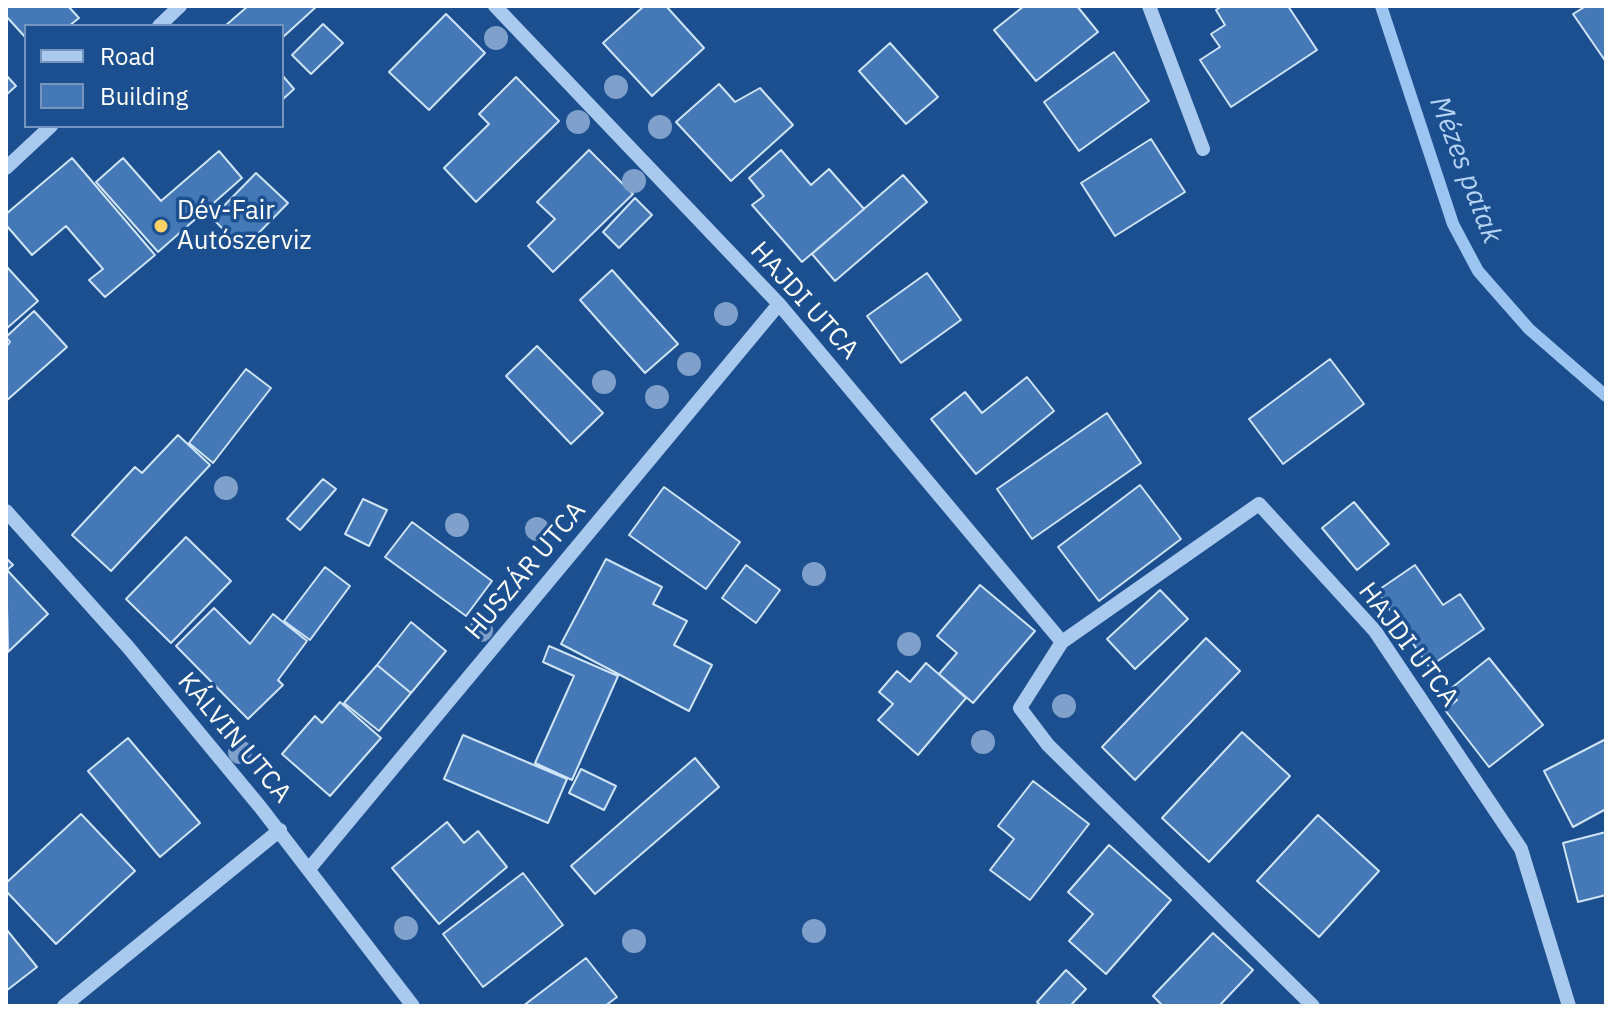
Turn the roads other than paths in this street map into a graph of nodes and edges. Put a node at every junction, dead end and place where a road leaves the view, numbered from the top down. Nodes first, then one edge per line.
1 (180, 6) edge
2 (495, 6) edge
3 (1149, 6) edge
4 (161, 24) edge
5 (49, 128) edge
6 (1203, 149) dead end
7 (6, 168) edge
8 (779, 304) junction
9 (6, 511) edge
10 (1062, 642) junction
11 (280, 830) junction
12 (309, 869) junction
13 (64, 1006) edge
14 (413, 1006) edge
15 (1313, 1006) edge
16 (1569, 1006) edge

1 - 4 street
2 - 8 street, HAJDI UTCA
3 - 6 street
5 - 7 street
8 - 10 street, HAJDI UTCA
8 - 12 street, HUSZÁR UTCA
9 - 11 street, KÁLVIN UTCA
10 - 15 street, HAJDI UTCA
10 - 16 street, HAJDI UTCA
11 - 12 street, KÁLVIN UTCA
11 - 13 street
12 - 14 street, KÁLVIN UTCA

